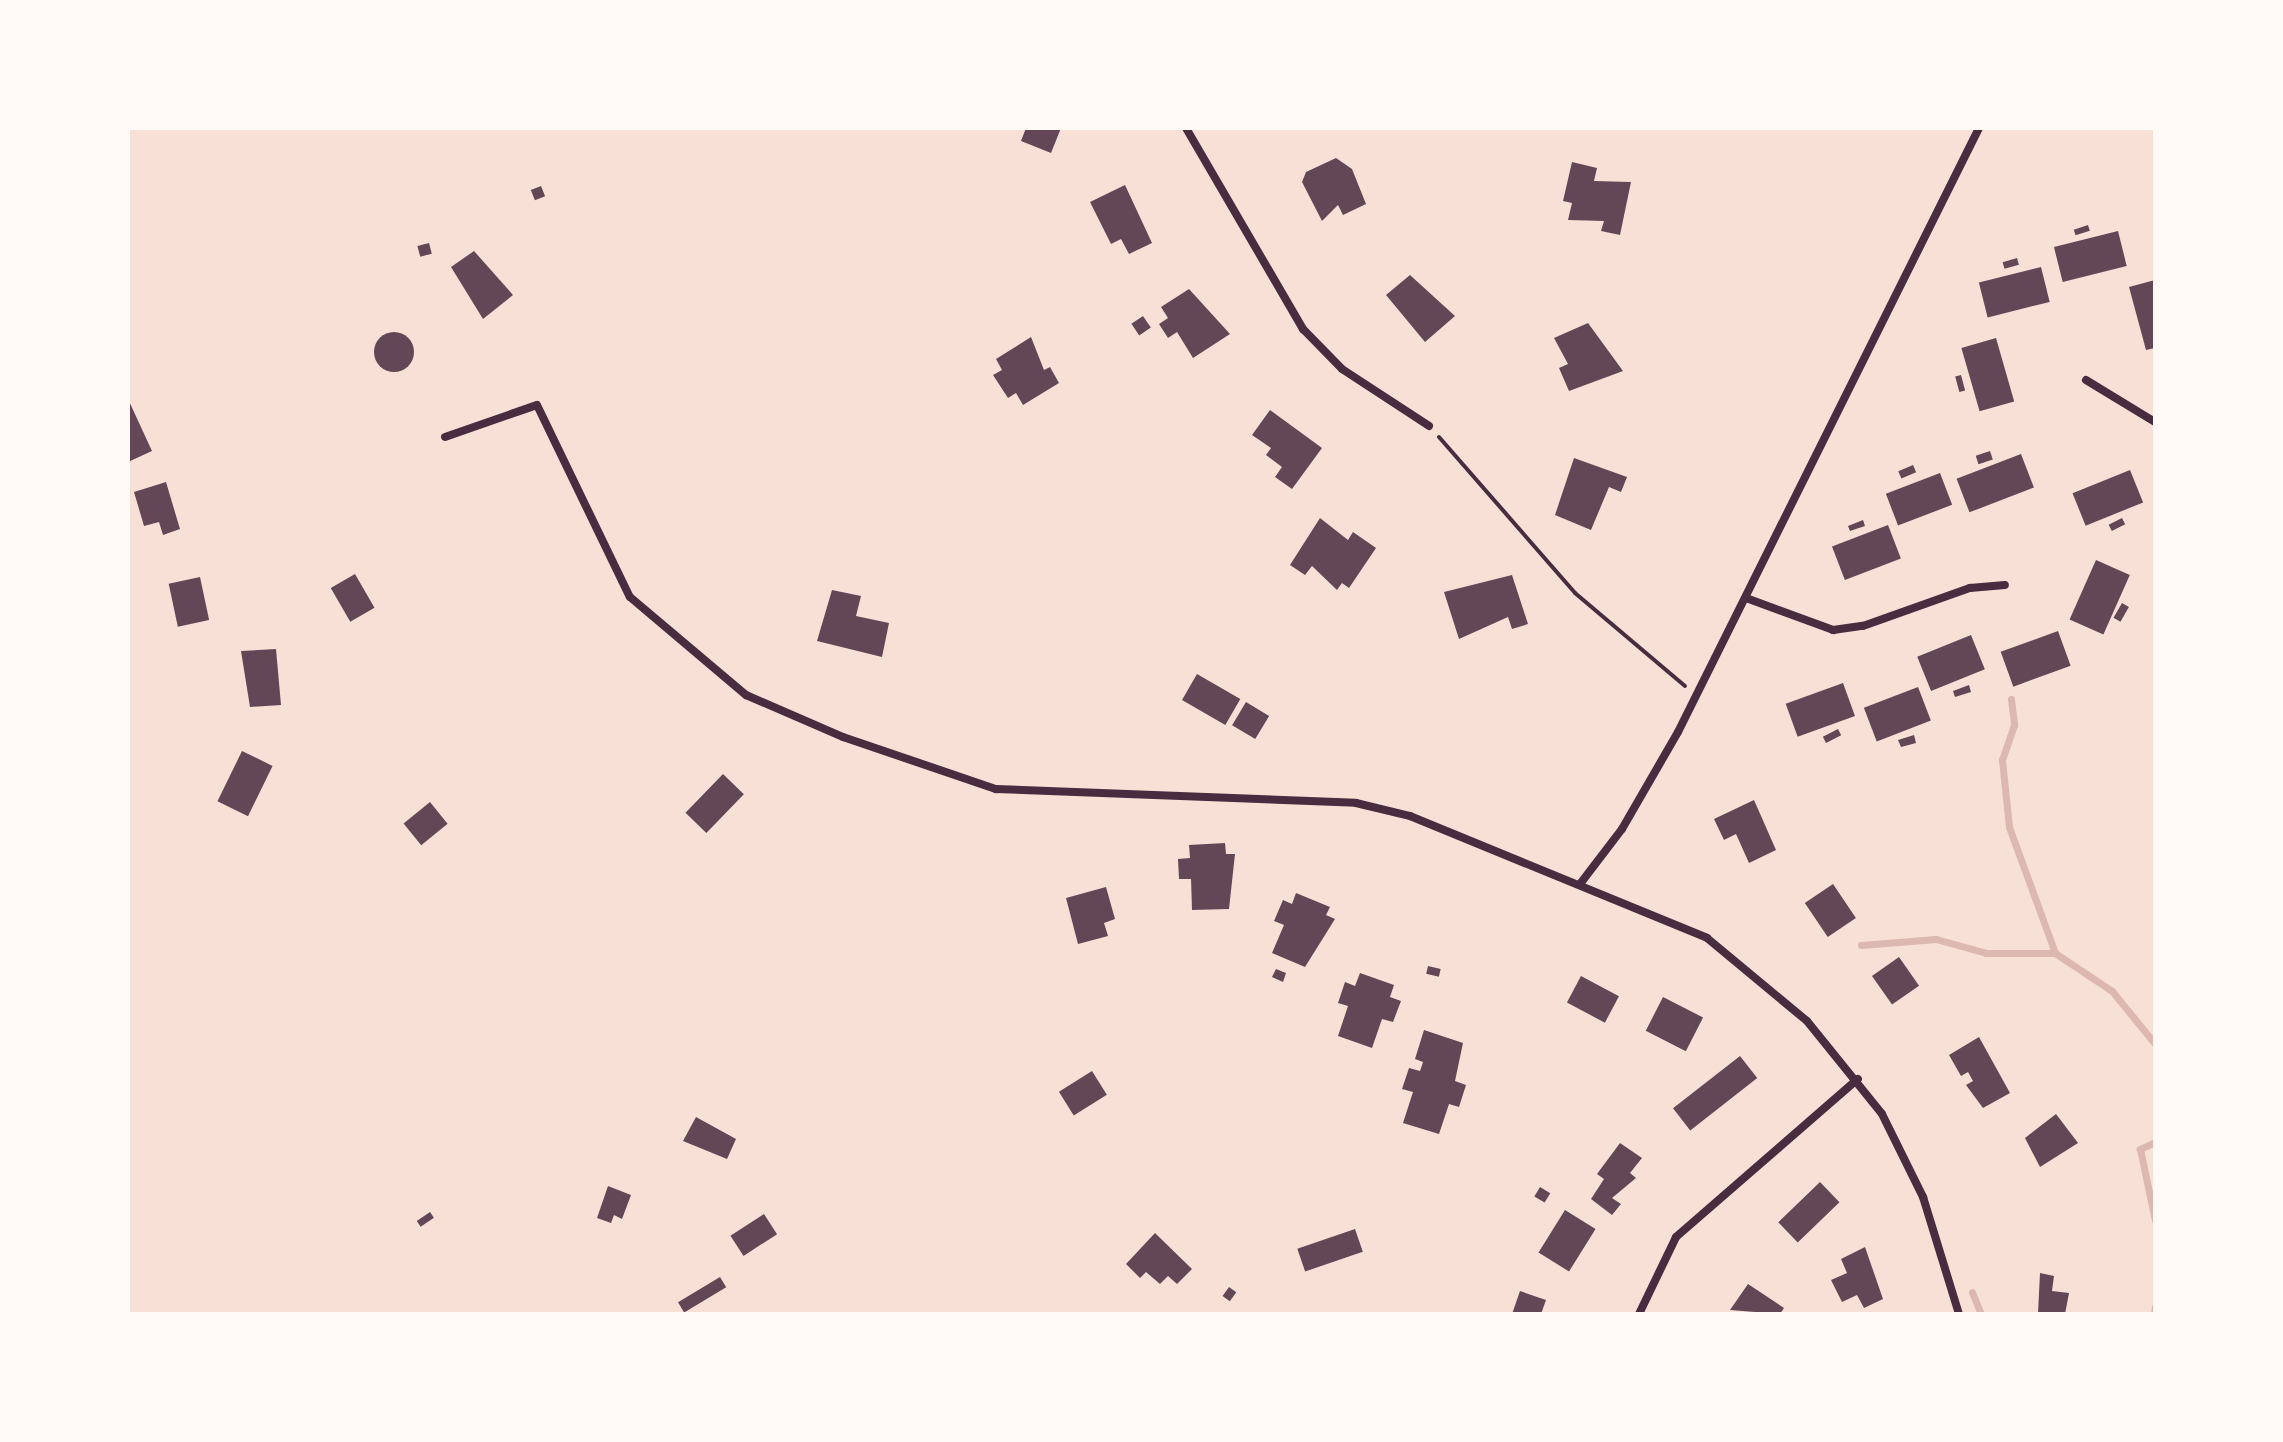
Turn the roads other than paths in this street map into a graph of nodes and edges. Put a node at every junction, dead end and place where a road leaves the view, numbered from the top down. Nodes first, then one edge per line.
1 (1186, 128) edge
2 (1979, 128) edge
3 (2086, 380) dead end
4 (2155, 422) edge
5 (1429, 426) road end
6 (445, 437) dead end
7 (2005, 585) dead end
8 (1746, 598) junction
9 (1580, 884) junction
10 (1858, 1079) junction
11 (1639, 1314) edge
12 (1959, 1314) edge

1 - 5 street
2 - 8 street
3 - 4 street
6 - 9 street
7 - 8 street
8 - 9 street
9 - 10 street
10 - 11 street
10 - 12 street

